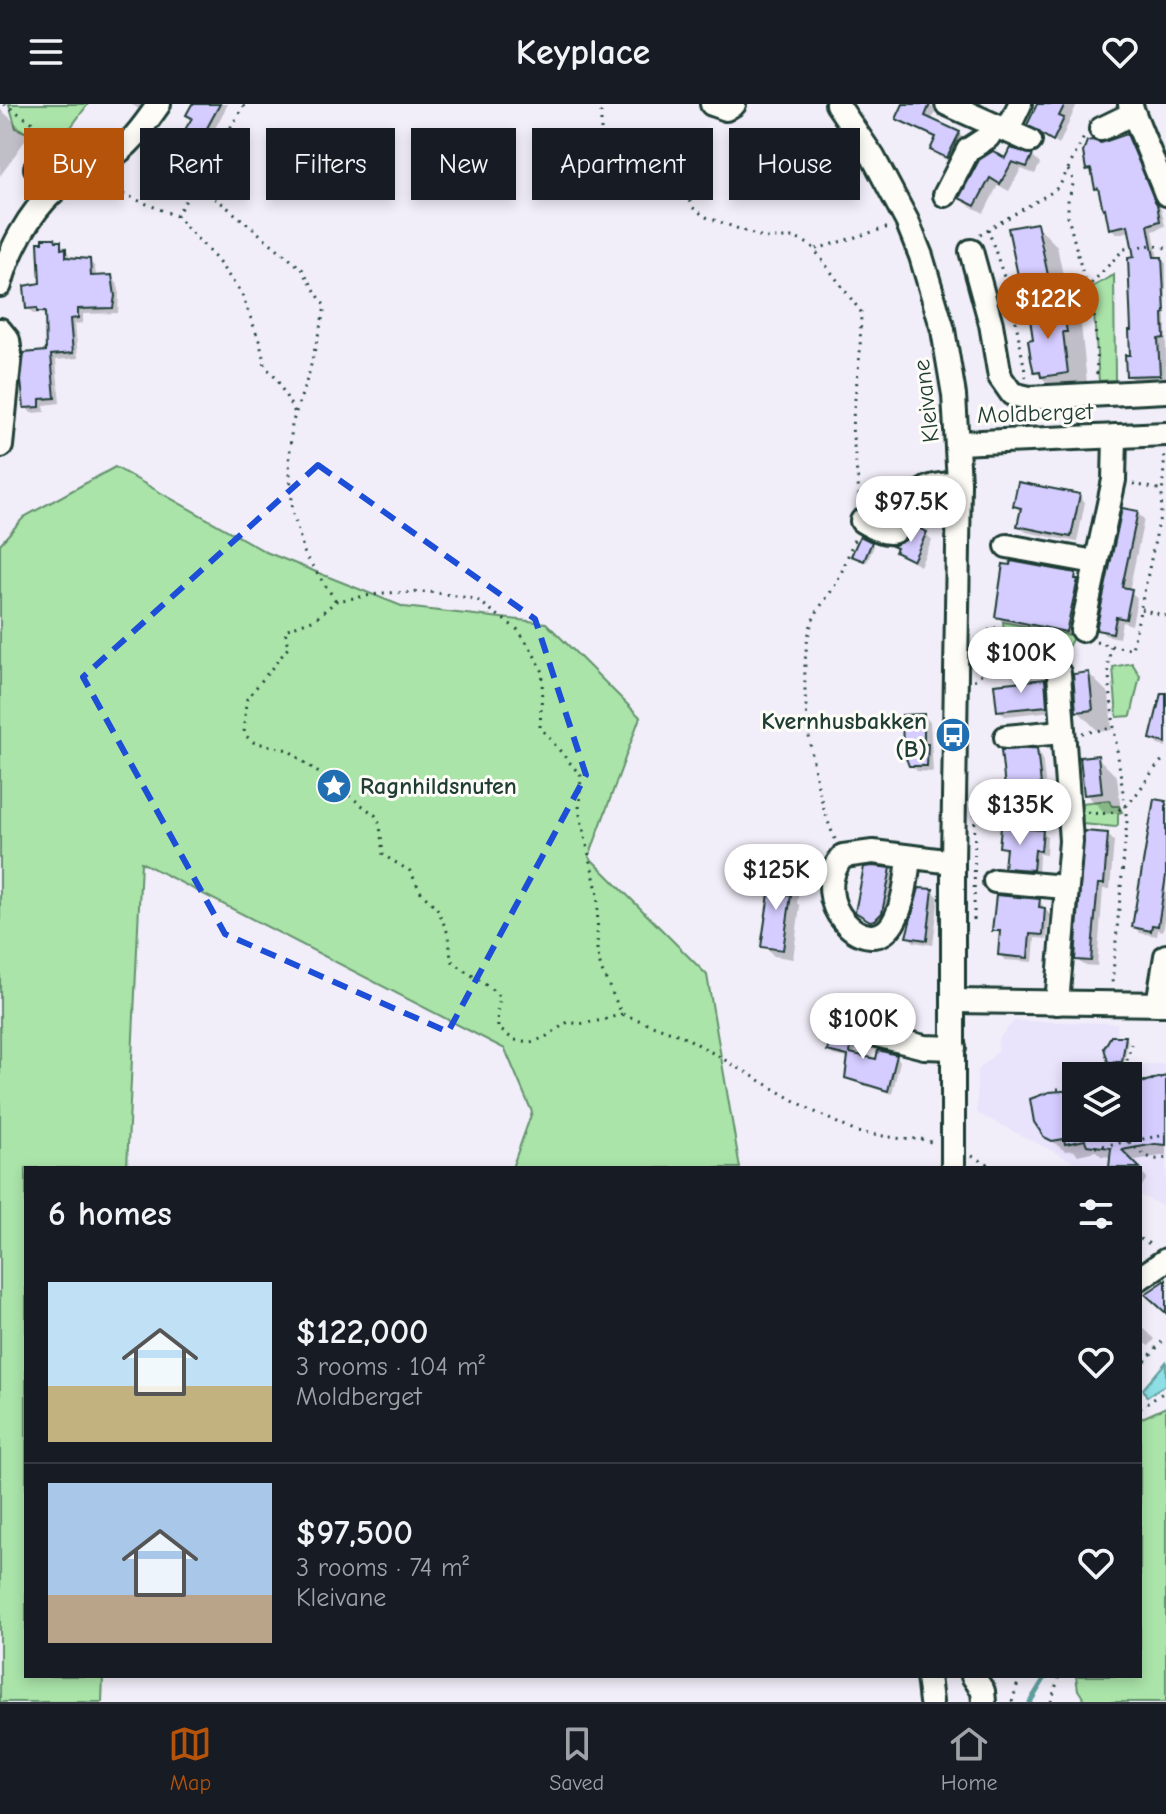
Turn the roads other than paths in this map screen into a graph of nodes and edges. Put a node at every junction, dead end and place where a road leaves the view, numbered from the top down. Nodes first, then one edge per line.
1 (159, 104) edge
2 (712, 104) edge
3 (734, 104) edge
4 (947, 104) edge
5 (1020, 104) edge
6 (843, 106) edge
7 (1131, 109) edge
8 (1095, 127) road end
9 (1001, 128) junction
10 (1030, 141) dead end
11 (124, 148) edge
12 (1166, 194) edge
13 (945, 195) dead end
14 (46, 200) edge
15 (974, 243) road end
16 (0, 285) edge
17 (0, 330) edge
18 (1166, 391) edge
19 (1166, 434) edge
20 (1115, 436) junction
21 (958, 443) junction
22 (1, 446) edge
23 (959, 483) junction
24 (862, 521) road end
25 (1007, 546) dead end
26 (1095, 562) junction
27 (1082, 630) dead end
28 (1059, 673) dead end
29 (1062, 734) junction
30 (1006, 737) dead end
31 (909, 857) junction
32 (953, 862) junction
33 (995, 881) dead end
34 (1065, 887) junction
35 (1166, 956) edge
36 (953, 1001) junction
37 (1057, 1003) junction
38 (1162, 1004) edge
39 (861, 1031) dead end
40 (954, 1048) junction
41 (960, 1156) edge
42 (1166, 1260) edge
43 (1142, 1277) edge
44 (928, 1678) edge
45 (974, 1678) edge
46 (931, 1702) edge
47 (984, 1702) edge

1 - 11 street
2 - 3 street
4 - 9 street
5 - 9 street
6 - 21 street, Kleivane
7 - 8 street
7 - 12 street
9 - 10 street
9 - 13 street
14 - 16 street
15 - 18 street, Moldberget
17 - 22 street
19 - 20 street, Moldberget
20 - 21 street, Moldberget
20 - 26 street, Moldberget
21 - 23 street, Kleivane
23 - 24 street
23 - 32 street, Kleivane
25 - 26 street
26 - 27 street, Moldberget
28 - 29 street
29 - 30 street
29 - 34 street
31 - 31 street
31 - 32 street
32 - 36 street, Kleivane
33 - 34 street
34 - 37 street
35 - 38 street
36 - 37 street
36 - 40 street, Kleivane
37 - 38 street
39 - 40 street
40 - 41 street, Kleivane
42 - 43 street
44 - 46 street
45 - 47 street

